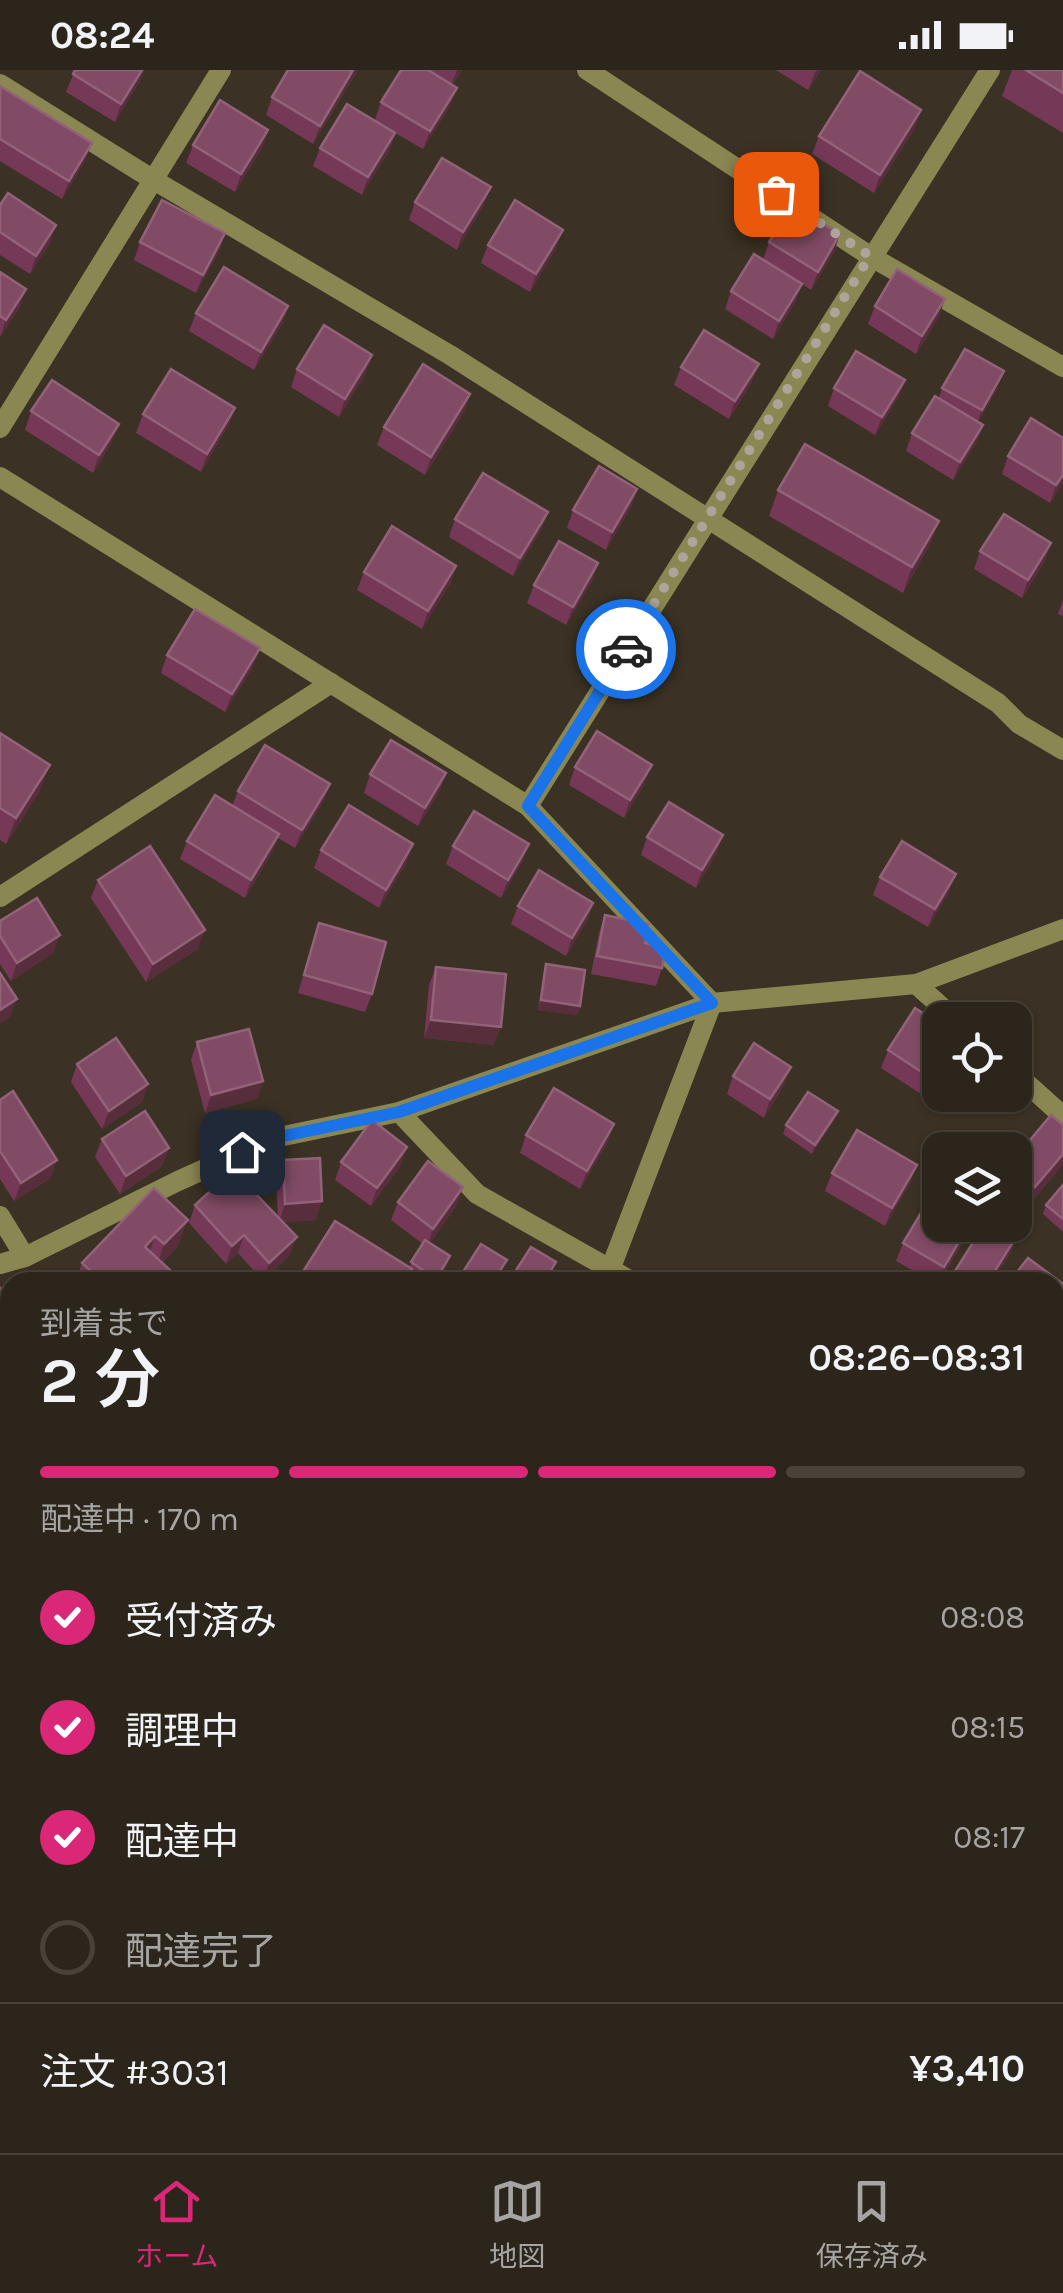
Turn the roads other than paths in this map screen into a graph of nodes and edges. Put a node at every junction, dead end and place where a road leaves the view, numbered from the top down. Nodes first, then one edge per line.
1 (221, 70) edge
2 (587, 70) edge
3 (990, 70) edge
4 (0, 84) edge
5 (152, 179) junction
6 (870, 256) junction
7 (1063, 367) edge
8 (0, 428) edge
9 (0, 478) edge
10 (707, 519) junction
11 (331, 683) junction
12 (1063, 750) edge
13 (528, 806) junction
14 (0, 897) edge
15 (1063, 929) edge
16 (916, 984) junction
17 (936, 1002) edge
18 (712, 1003) junction
19 (1032, 1088) edge
20 (399, 1112) junction
21 (1063, 1116) edge
22 (0, 1216) edge
23 (26, 1257) junction
24 (0, 1264) edge
25 (598, 1272) edge
26 (606, 1272) edge

1 - 5 street
2 - 6 street
3 - 6 street
4 - 5 street
5 - 8 street
5 - 10 street
6 - 7 street
6 - 10 street
9 - 11 street
10 - 12 street
10 - 13 street
11 - 13 street
11 - 14 street
13 - 18 street
15 - 16 street
16 - 17 street
16 - 18 street
18 - 20 street
18 - 26 street
19 - 21 street
20 - 23 street
20 - 25 street
22 - 23 street
23 - 24 street

